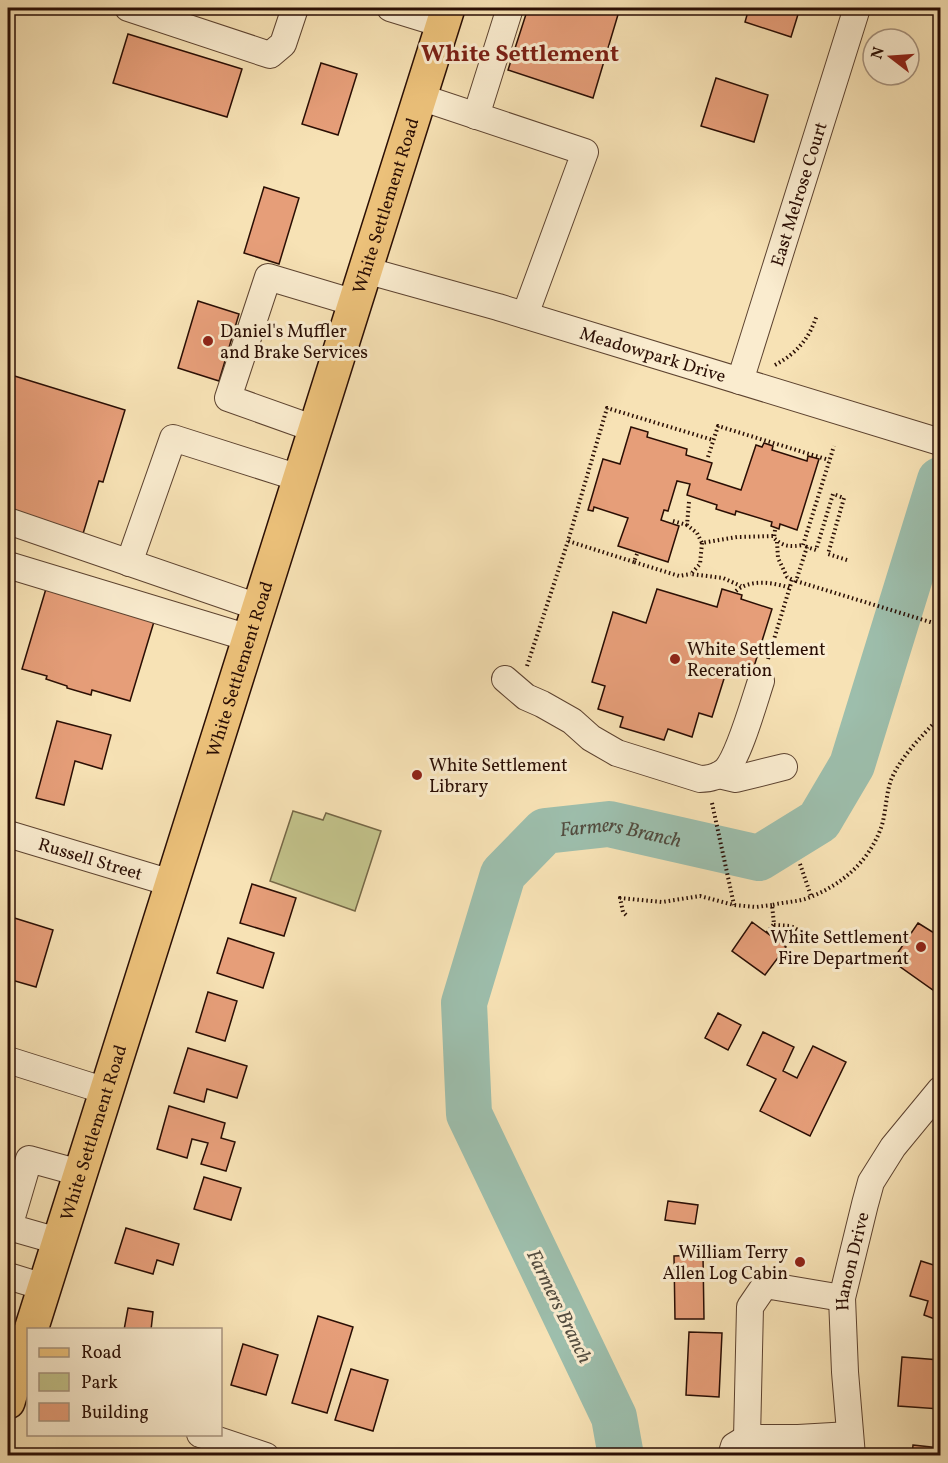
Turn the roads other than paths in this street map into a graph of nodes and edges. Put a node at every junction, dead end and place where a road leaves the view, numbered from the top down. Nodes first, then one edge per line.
1 (128, 8) edge
2 (295, 8) edge
3 (390, 8) edge
4 (507, 8) edge
5 (857, 8) edge
6 (445, 16) edge
7 (420, 97) junction
8 (476, 116) junction
9 (365, 270) junction
10 (355, 303) junction
11 (525, 315) junction
12 (743, 371) junction
13 (315, 429) junction
14 (940, 442) edge
15 (299, 478) junction
16 (8, 521) edge
17 (129, 563) junction
18 (8, 565) edge
19 (258, 607) junction
20 (249, 638) junction
21 (515, 675) road end
22 (761, 681) road end
23 (784, 767) dead end
24 (719, 775) junction
25 (8, 834) edge
26 (171, 883) junction
27 (8, 1060) edge
28 (940, 1090) edge
29 (106, 1091) junction
30 (80, 1173) junction
31 (8, 1229) edge
32 (58, 1241) junction
33 (8, 1276) edge
34 (44, 1287) junction
35 (842, 1298) junction
36 (23, 1336) edge
37 (17, 1386) edge
38 (206, 1436) edge
39 (851, 1445) edge
40 (739, 1447) edge
41 (266, 1455) edge

1 - 2 street
3 - 6 street
4 - 8 street
5 - 12 street, East Melrose Court
6 - 7 main road, White Settlement Road
7 - 8 street
7 - 9 main road, White Settlement Road
8 - 11 street
9 - 10 main road, White Settlement Road
9 - 11 street, Meadowpark Drive
10 - 13 main road, White Settlement Road
10 - 13 street
11 - 12 street, Meadowpark Drive
12 - 14 street, Meadowpark Drive
13 - 15 main road, White Settlement Road
15 - 17 street
15 - 19 main road, White Settlement Road
16 - 17 street
17 - 19 street
18 - 20 street
19 - 20 main road, White Settlement Road
20 - 26 main road, White Settlement Road
21 - 24 street
22 - 24 street
23 - 24 street
25 - 26 street, Russell Street
26 - 29 main road, White Settlement Road
27 - 29 street
28 - 35 street, Hanon Drive
29 - 30 main road, White Settlement Road
30 - 31 street
30 - 32 main road, White Settlement Road
31 - 32 street
32 - 34 main road, White Settlement Road
33 - 34 street
34 - 36 main road, White Settlement Road
35 - 39 street, Hanon Drive
35 - 40 street
36 - 37 main road, White Settlement Road
38 - 41 street
39 - 40 street

